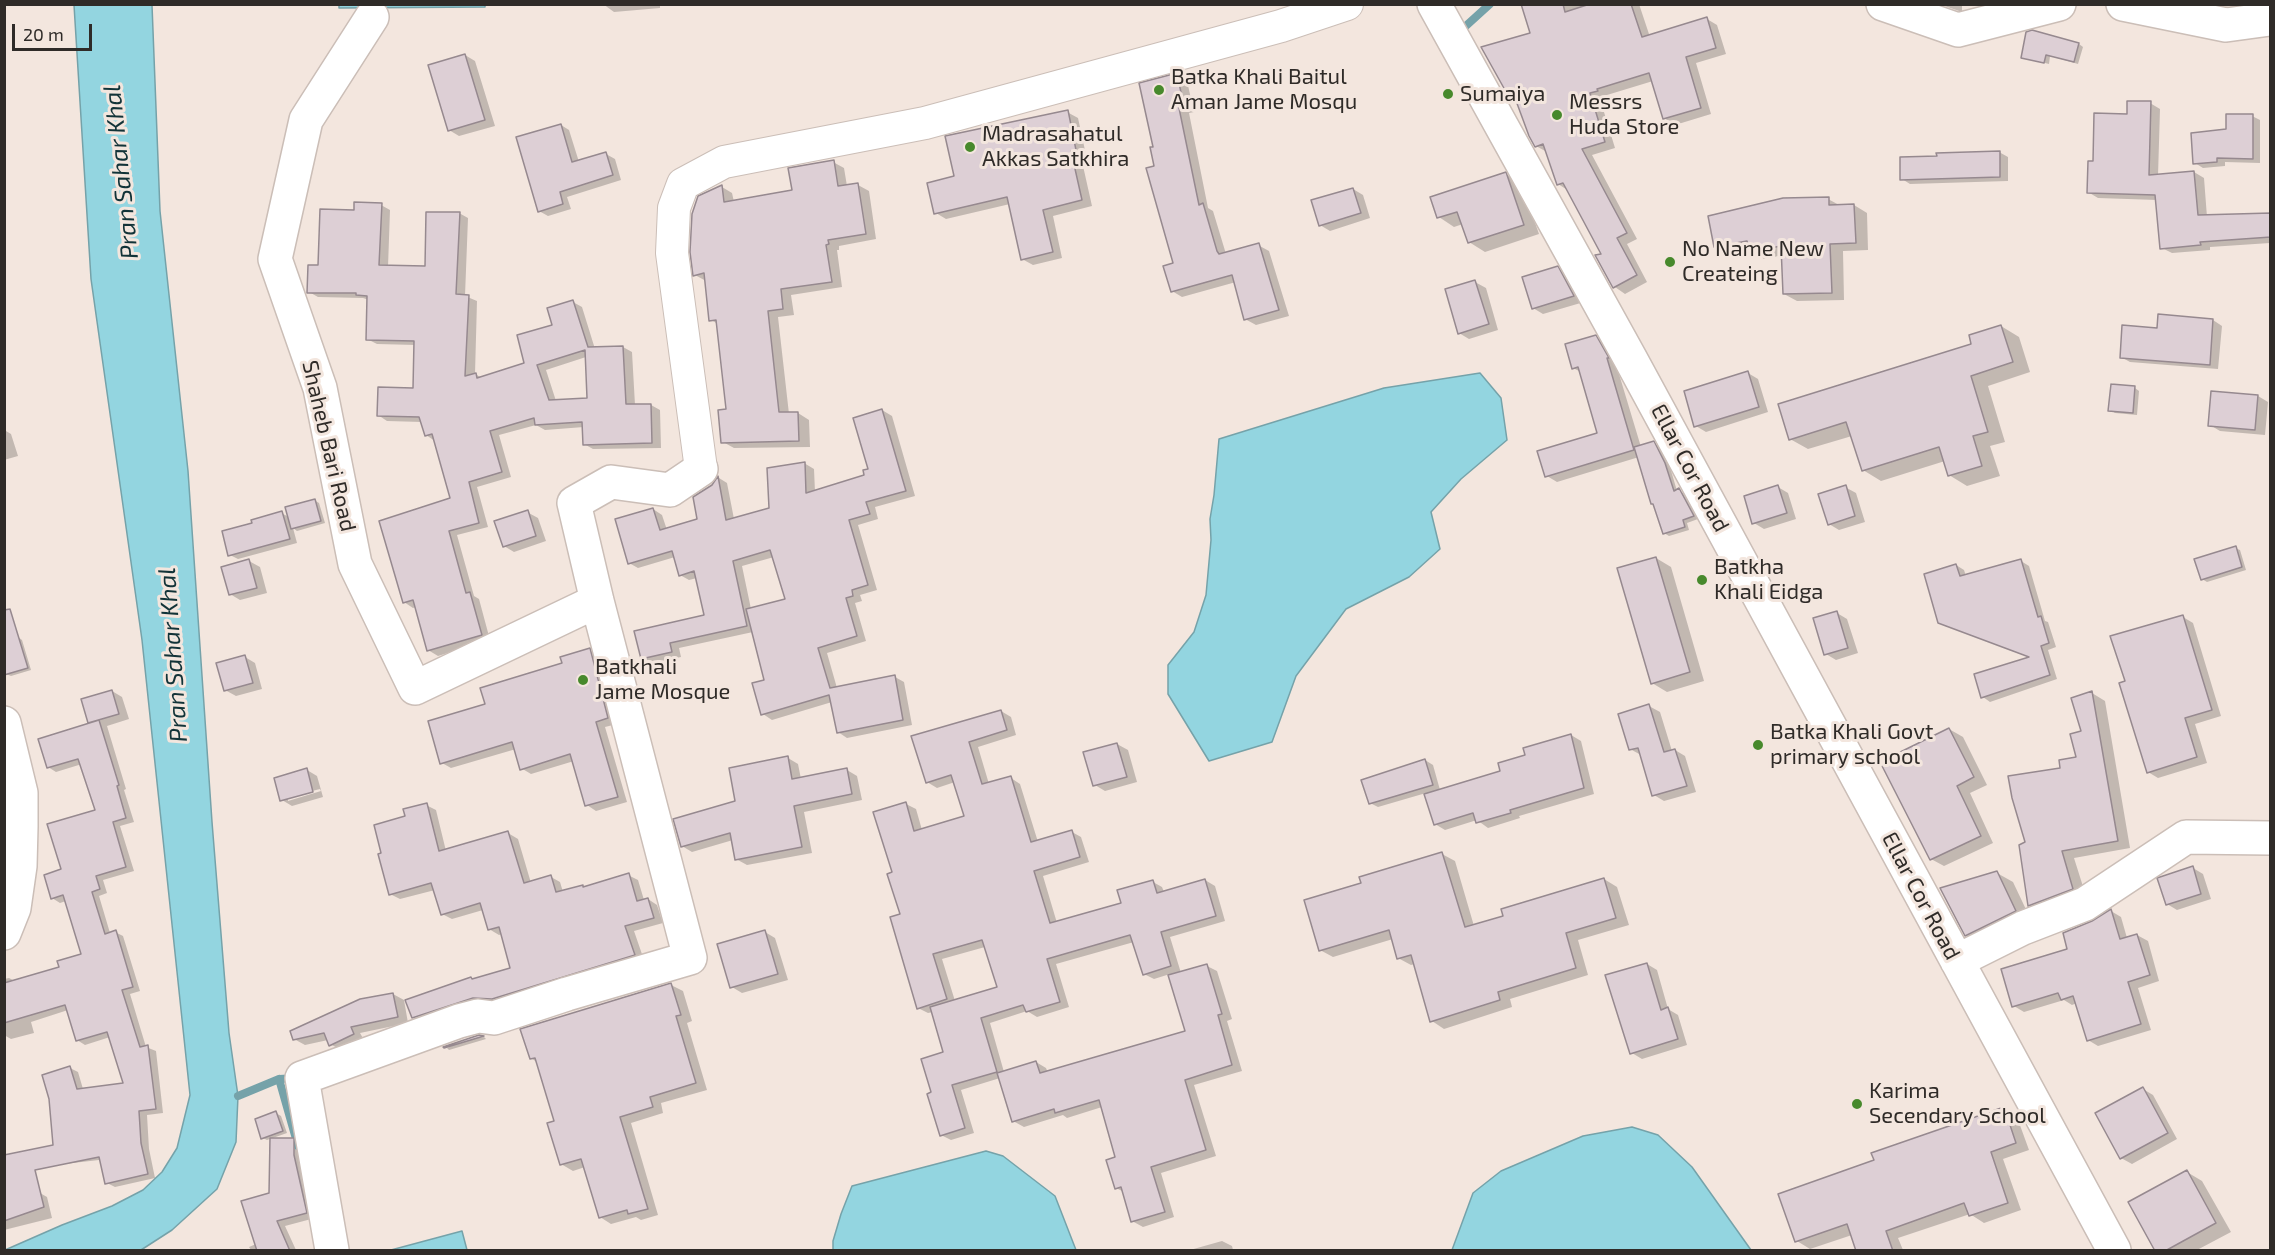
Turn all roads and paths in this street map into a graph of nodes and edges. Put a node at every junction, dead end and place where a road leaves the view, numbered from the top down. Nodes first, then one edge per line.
1 (1347, 4) edge
2 (1434, 4) edge
3 (1882, 4) edge
4 (2059, 4) edge
5 (2123, 4) edge
6 (372, 17) dead end
7 (2271, 19) edge
8 (701, 469) joint
9 (597, 601) junction
10 (4, 723) edge
11 (2271, 838) edge
12 (4, 933) edge
13 (1957, 961) junction
14 (332, 1251) edge
15 (2114, 1251) edge

1 - 8 street
2 - 13 street, Ellar Cor Road
3 - 4 street
5 - 7 street
6 - 9 street, Shaheb Bari Road
8 - 9 street
9 - 14 street
10 - 12 street
11 - 13 street
13 - 15 street, Ellar Cor Road

